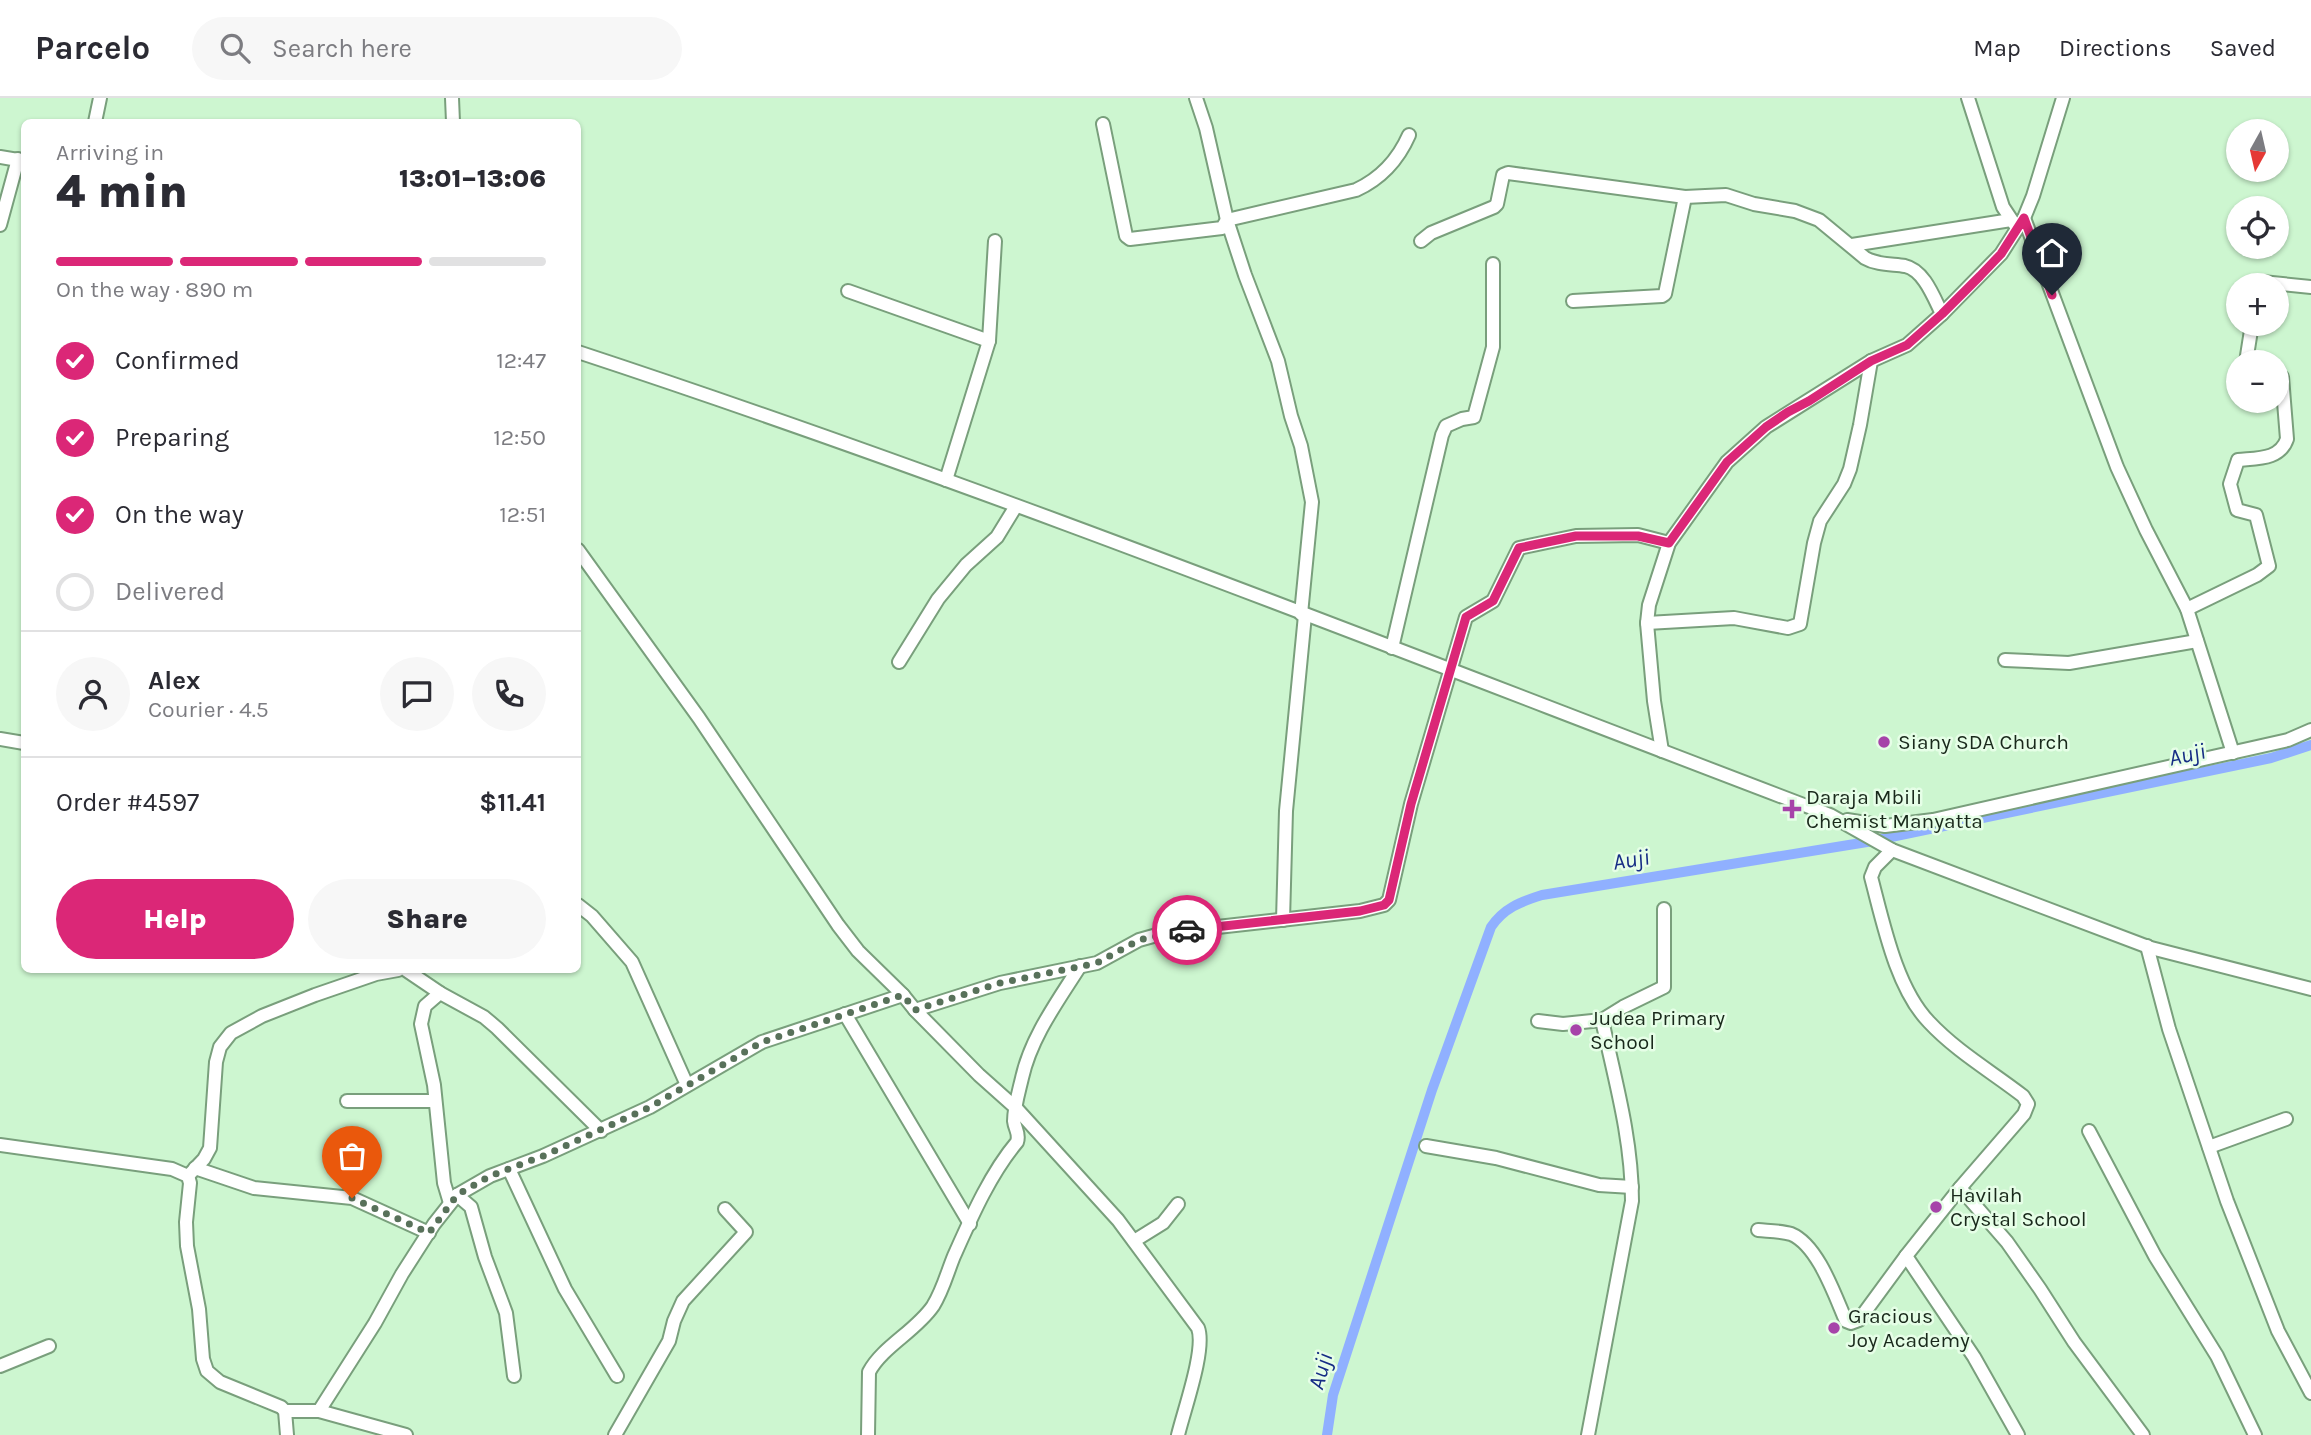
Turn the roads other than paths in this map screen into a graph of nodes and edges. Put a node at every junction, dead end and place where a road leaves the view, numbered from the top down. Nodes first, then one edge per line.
1 (100, 98) edge
2 (452, 98) edge
3 (1196, 98) edge
4 (1968, 98) edge
5 (2063, 98) edge
6 (96, 119) edge
7 (453, 119) edge
8 (1103, 124) dead end
9 (1409, 135) dead end
10 (0, 157) edge
11 (21, 160) edge
12 (1685, 197) junction
13 (1227, 220) junction
14 (2017, 222) junction
15 (0, 225) edge
16 (995, 240) dead end
17 (1421, 241) dead end
18 (1852, 245) junction
19 (1493, 264) dead end
20 (2289, 285) edge
21 (2311, 287) edge
22 (848, 291) dead end
23 (1573, 301) dead end
24 (1942, 314) junction
25 (989, 341) junction
26 (581, 353) edge
27 (1871, 361) junction
28 (2285, 413) edge
29 (946, 480) junction
30 (1016, 506) junction
31 (1669, 543) junction
32 (581, 555) edge
33 (2187, 609) junction
34 (1303, 614) junction
35 (1647, 623) junction
36 (2197, 641) junction
37 (1392, 648) junction
38 (2005, 660) dead end
39 (899, 662) dead end
40 (1451, 671) junction
41 (2311, 730) edge
42 (0, 739) edge
43 (21, 742) edge
44 (1662, 751) junction
45 (2233, 752) junction
46 (1840, 820) junction
47 (1890, 849) junction
48 (581, 907) edge
49 (1664, 909) dead end
50 (1283, 920) junction
51 (2147, 946) junction
52 (1080, 966) junction
53 (382, 973) edge
54 (410, 973) edge
55 (2311, 989) edge
56 (440, 993) junction
57 (903, 995) junction
58 (915, 1010) junction
59 (845, 1014) junction
60 (1602, 1020) junction
61 (1538, 1021) dead end
62 (687, 1085) junction
63 (347, 1101) dead end
64 (434, 1101) junction
65 (1016, 1108) junction
66 (2286, 1119) dead end
67 (601, 1131) junction
68 (2089, 1131) dead end
69 (0, 1145) edge
70 (1426, 1146) dead end
71 (2209, 1147) junction
72 (509, 1168) junction
73 (191, 1172) junction
74 (1632, 1187) junction
75 (1960, 1188) junction
76 (454, 1199) junction
77 (1178, 1204) dead end
78 (725, 1209) dead end
79 (970, 1224) junction
80 (1758, 1230) dead end
81 (429, 1233) junction
82 (1134, 1241) junction
83 (1906, 1256) junction
84 (50, 1346) dead end
85 (0, 1366) edge
86 (514, 1376) dead end
87 (617, 1376) dead end
88 (2311, 1393) edge
89 (319, 1410) junction
90 (285, 1411) junction
91 (287, 1435) edge
92 (406, 1435) edge
93 (615, 1435) edge
94 (868, 1435) edge
95 (1178, 1435) edge
96 (1588, 1435) edge
97 (2018, 1435) edge
98 (2143, 1435) edge
99 (2255, 1435) edge

1 - 6 street
2 - 7 street
3 - 13 street
4 - 14 street
5 - 14 street
8 - 13 street
9 - 13 street
10 - 11 street
11 - 15 street
12 - 17 street
12 - 18 street
12 - 23 street
13 - 34 street
14 - 18 street
14 - 24 street
14 - 33 street
16 - 25 street
18 - 24 street
19 - 37 street
20 - 21 street
22 - 25 street
24 - 27 street
25 - 29 street
26 - 29 street
27 - 31 street
27 - 35 street
28 - 33 street
29 - 30 street
30 - 34 street
30 - 39 street
31 - 35 street
31 - 40 street
32 - 57 street
33 - 36 street
34 - 37 street
34 - 50 street
35 - 44 street
36 - 38 street
36 - 45 street
37 - 40 street
40 - 44 street
40 - 50 street
41 - 45 street
42 - 43 street
44 - 46 street
45 - 46 street
46 - 47 street
47 - 51 street
47 - 75 street
48 - 62 street
49 - 60 street
50 - 52 street
51 - 55 street
51 - 71 street
52 - 58 street
52 - 65 street
53 - 73 street
54 - 56 street
56 - 64 street
56 - 67 street
57 - 58 street
57 - 59 street
58 - 65 street
59 - 62 street
59 - 79 street
60 - 61 street
60 - 74 street
62 - 67 street
63 - 64 street
64 - 76 street
65 - 79 street
65 - 82 street
66 - 71 street
67 - 72 street
68 - 99 street
69 - 73 street
70 - 74 street
71 - 88 street
72 - 76 street
72 - 87 street
73 - 81 street
73 - 90 street
74 - 96 street
75 - 83 street
75 - 98 street
76 - 81 street
76 - 86 street
77 - 82 street
78 - 93 street
79 - 94 street
80 - 83 street
81 - 89 street
82 - 95 street
83 - 97 street
84 - 85 street
89 - 90 street
89 - 92 street
90 - 91 street

